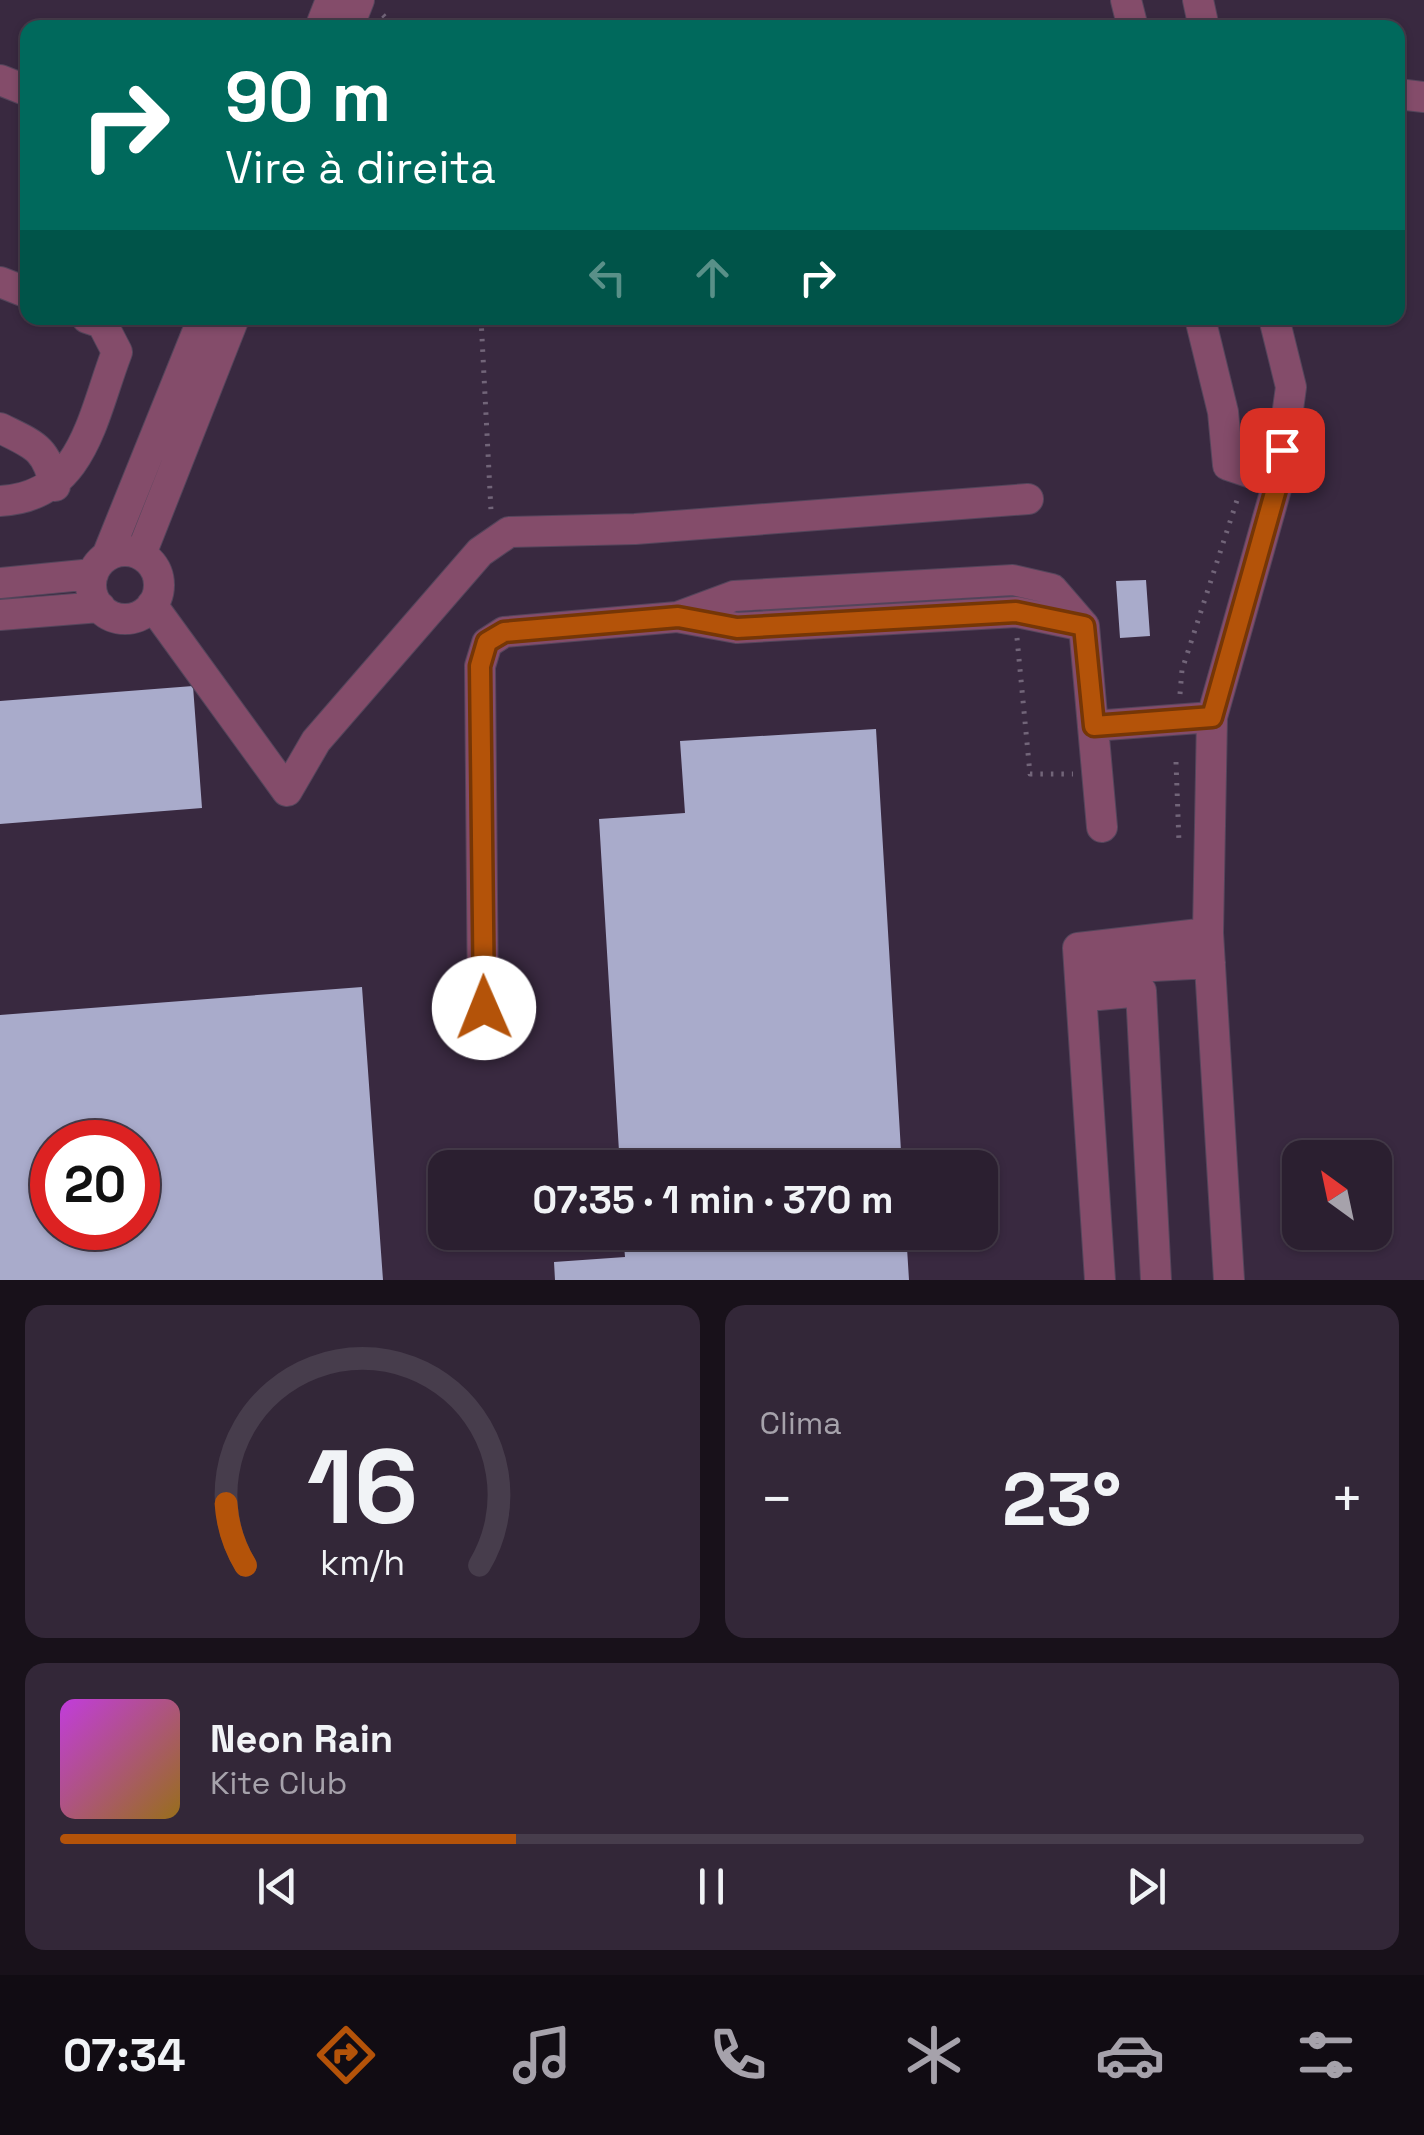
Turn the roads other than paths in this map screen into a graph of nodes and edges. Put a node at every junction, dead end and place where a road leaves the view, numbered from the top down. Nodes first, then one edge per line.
1 (100, 325) edge
2 (200, 325) edge
3 (231, 325) edge
4 (1202, 325) edge
5 (1276, 325) edge
6 (0, 428) edge
7 (1278, 482) junction
8 (55, 486) junction
9 (1028, 499) dead end
10 (0, 502) edge
11 (141, 554) junction
12 (100, 565) junction
13 (0, 583) edge
14 (152, 606) junction
15 (100, 608) junction
16 (0, 614) edge
17 (678, 617) junction
18 (1084, 626) junction
19 (1212, 717) junction
20 (1094, 726) junction
21 (1102, 826) dead end
22 (1209, 948) junction
23 (1089, 996) junction
24 (484, 1008) dead end
25 (1100, 1280) edge
26 (1156, 1280) edge
27 (1229, 1280) edge

1 - 8 street
2 - 12 street
3 - 11 street
4 - 7 street
5 - 7 street
6 - 8 street
7 - 19 street
8 - 10 street
9 - 14 street
11 - 12 street
11 - 14 street
12 - 13 street
12 - 15 street
14 - 15 street
15 - 16 street
17 - 18 street
17 - 18 street
17 - 24 street
18 - 20 street
19 - 20 street
19 - 22 street
20 - 21 street
22 - 23 street
22 - 27 street
23 - 25 street
23 - 26 street

